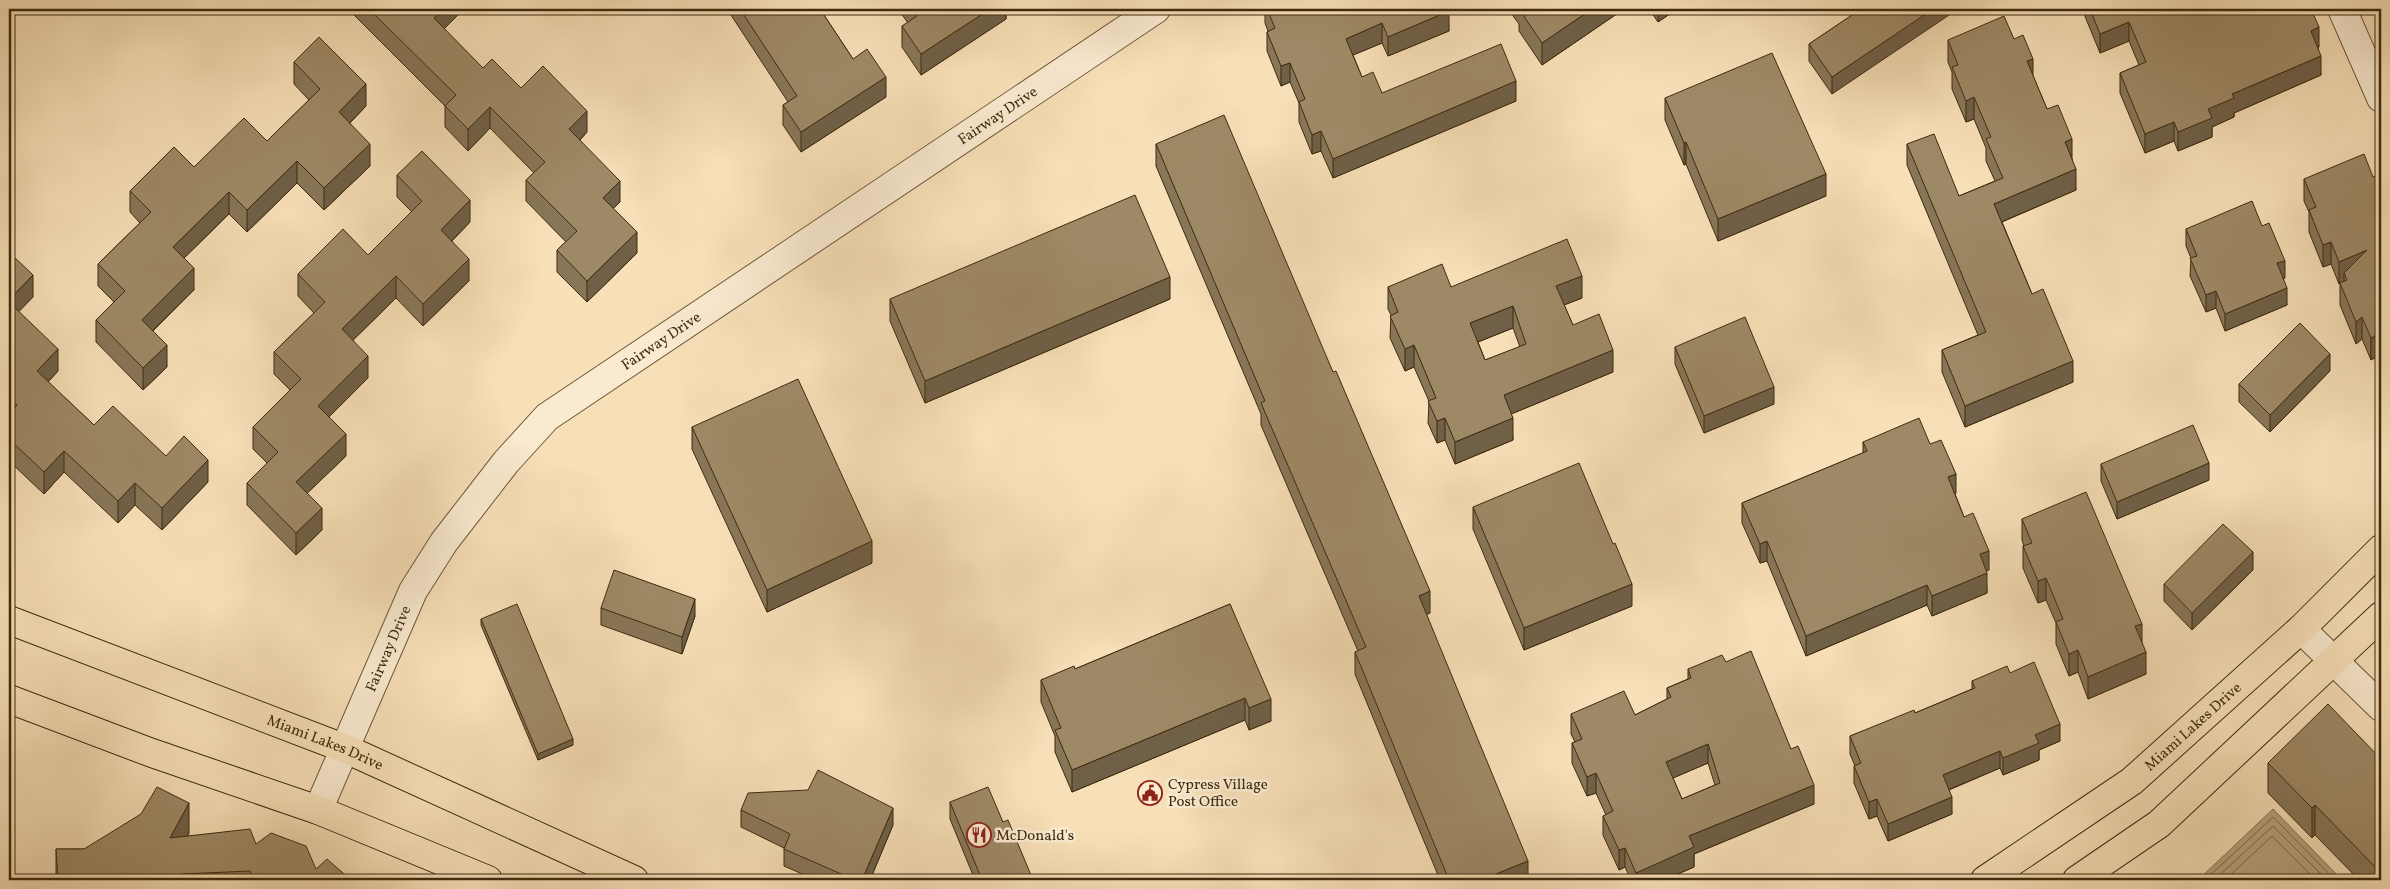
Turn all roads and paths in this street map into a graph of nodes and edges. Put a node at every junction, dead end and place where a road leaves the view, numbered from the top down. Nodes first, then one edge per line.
1 (1156, 9) edge
2 (2342, 9) edge
3 (2381, 98) edge
4 (2381, 549) edge
5 (2381, 616) edge
6 (9, 620) edge
7 (2302, 629) junction
8 (2335, 662) junction
9 (9, 699) edge
10 (2381, 707) edge
11 (346, 749) junction
12 (318, 810) junction
13 (488, 880) edge
14 (634, 880) edge
15 (1986, 880) edge
16 (2077, 880) edge

1 - 11 street, Fairway Drive
2 - 3 street
4 - 7 main road, Miami Lakes Drive
5 - 8 main road
6 - 11 main road, Miami Lakes Drive
7 - 8 street
7 - 15 main road, Miami Lakes Drive
8 - 10 street
8 - 16 main road
9 - 12 main road
11 - 12 street, Fairway Drive
11 - 14 main road, Miami Lakes Drive
12 - 13 main road

